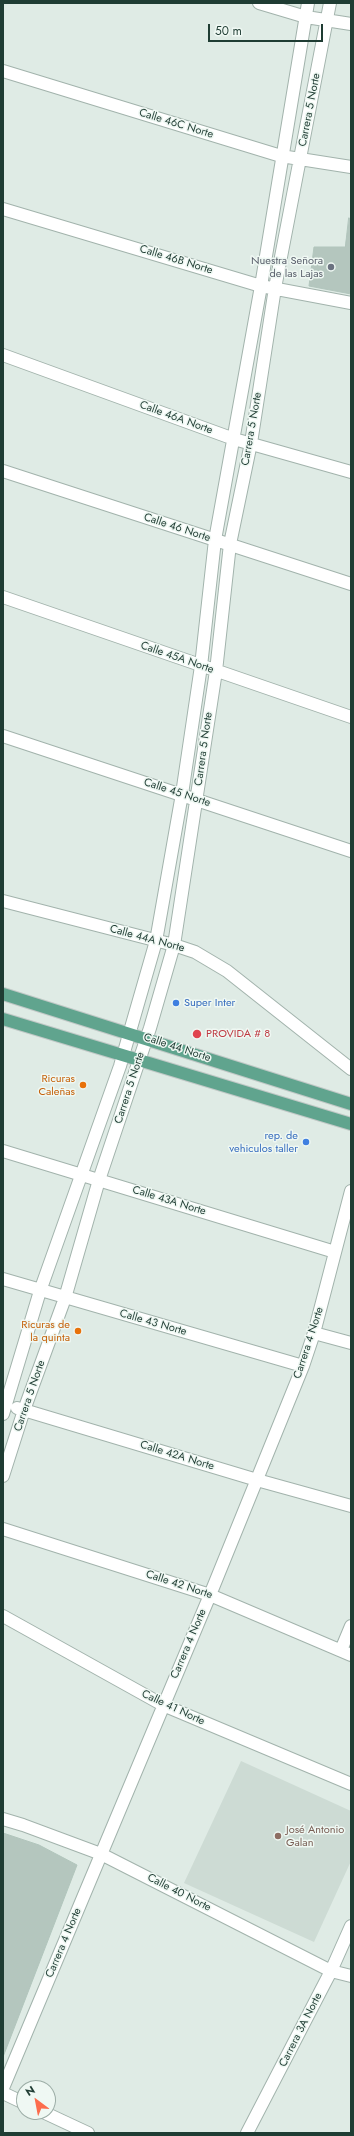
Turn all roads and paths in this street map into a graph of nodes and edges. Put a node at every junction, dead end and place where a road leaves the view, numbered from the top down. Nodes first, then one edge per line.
1 (259, 3) edge
2 (308, 3) edge
3 (330, 3) edge
4 (306, 17) junction
5 (327, 21) junction
6 (351, 24) edge
7 (3, 71) edge
8 (281, 156) junction
9 (301, 159) junction
10 (351, 168) edge
11 (3, 209) edge
12 (261, 286) junction
13 (275, 288) junction
14 (351, 303) edge
15 (3, 355) edge
16 (234, 439) junction
17 (251, 443) junction
18 (3, 471) edge
19 (351, 472) edge
20 (215, 540) junction
21 (230, 544) junction
22 (351, 584) edge
23 (3, 597) edge
24 (201, 666) junction
25 (216, 671) junction
26 (351, 716) edge
27 (3, 736) edge
28 (182, 794) junction
29 (197, 799) junction
30 (351, 851) edge
31 (3, 901) edge
32 (156, 941) junction
33 (174, 945) junction
34 (3, 994) edge
35 (3, 1019) edge
36 (130, 1033) junction
37 (146, 1038) junction
38 (123, 1055) junction
39 (140, 1059) junction
40 (351, 1069) edge
41 (351, 1104) edge
42 (351, 1124) edge
43 (3, 1151) edge
44 (80, 1174) junction
45 (99, 1180) junction
46 (351, 1191) edge
47 (335, 1252) junction
48 (3, 1279) edge
49 (40, 1291) junction
50 (64, 1298) junction
51 (314, 1333) junction
52 (351, 1343) edge
53 (303, 1366) junction
54 (4, 1407) edge
55 (24, 1410) junction
56 (3, 1476) edge
57 (257, 1480) junction
58 (351, 1506) edge
59 (3, 1529) edge
60 (210, 1595) junction
61 (3, 1616) edge
62 (351, 1626) edge
63 (346, 1653) edge
64 (163, 1706) junction
65 (351, 1784) edge
66 (3, 1820) edge
67 (101, 1854) junction
68 (351, 1926) edge
69 (331, 1971) junction
70 (351, 1976) edge
71 (3, 2088) edge
72 (3, 2093) edge
73 (16, 2099) edge
74 (56, 2118) edge
75 (88, 2133) edge
76 (247, 2133) edge

1 - 4 street
2 - 4 street, Carrera 5 Norte
3 - 5 street, Carrera 5 Norte
4 - 5 street
4 - 8 street, Carrera 5 Norte
5 - 6 street
5 - 9 street, Carrera 5 Norte
7 - 8 street, Calle 46C Norte
8 - 9 street, Calle 46C Norte
8 - 12 street, Carrera 5 Norte
9 - 10 street, Calle 46C Norte
9 - 13 street, Carrera 5 Norte
11 - 12 street, Calle 46B Norte
12 - 13 street, Calle 46B Norte
12 - 16 street, Carrera 5 Norte
13 - 14 street, Calle 46B Norte
13 - 17 street, Carrera 5 Norte
15 - 16 street, Calle 46A Norte
16 - 17 street, Calle 46A Norte
16 - 20 street, Carrera 5 Norte
17 - 19 street, Calle 46A Norte
17 - 21 street, Carrera 5 Norte
18 - 20 street, Calle 46 Norte
20 - 21 street, Calle 46 Norte
20 - 24 street, Carrera 5 Norte
21 - 22 street, Calle 46 Norte
21 - 25 street, Carrera 5 Norte
23 - 24 street, Calle 45A Norte
24 - 25 street, Calle 45A Norte
24 - 28 street, Carrera 5 Norte
25 - 26 street, Calle 45A Norte
25 - 29 street, Carrera 5 Norte
27 - 28 street, Calle 45 Norte
28 - 29 street, Calle 45 Norte
28 - 32 street, Carrera 5 Norte
29 - 30 street, Calle 45 Norte
29 - 33 street, Carrera 5 Norte
31 - 32 street, Calle 44A Norte
32 - 33 street, Calle 44A Norte
32 - 36 street, Carrera 5 Norte
33 - 37 street, Carrera 5 Norte
33 - 40 street, Calle 44A Norte
34 - 36 main road, Calle 44 Norte
35 - 38 main road, Calle 44 Norte
36 - 37 main road, Calle 44 Norte
36 - 38 street, Carrera 5 Norte
37 - 39 street, Carrera 5 Norte
37 - 41 main road, Calle 44 Norte
38 - 39 main road, Calle 44 Norte
38 - 44 street, Carrera 5 Norte
39 - 42 main road, Calle 44 Norte
39 - 45 street, Carrera 5 Norte
43 - 44 street, Calle 43A Norte
44 - 45 street, Calle 43A Norte
44 - 49 street, Carrera 5 Norte
45 - 47 street, Calle 43A Norte
45 - 50 street, Carrera 5 Norte
46 - 47 street, Carrera 4 Norte
47 - 51 street, Carrera 4 Norte
48 - 49 street, Calle 43 Norte
49 - 50 street, Calle 43 Norte
49 - 54 street, Carrera 5 Norte
50 - 53 street, Calle 43 Norte
50 - 55 street, Carrera 5 Norte
51 - 52 street
51 - 53 street, Carrera 4 Norte
53 - 57 street, Carrera 4 Norte
54 - 55 street, Calle 42A Norte
55 - 56 street, Carrera 5 Norte
55 - 57 street, Calle 42A Norte
57 - 58 street, Calle 42A Norte
57 - 60 street, Carrera 4 Norte
59 - 60 street, Calle 42 Norte
60 - 63 street, Calle 42 Norte
60 - 64 street, Carrera 4 Norte
61 - 64 street, Calle 41 Norte
62 - 63 street
64 - 65 street, Calle 41 Norte
64 - 67 street, Carrera 4 Norte
66 - 67 street, Calle 40 Norte
67 - 69 street, Calle 40 Norte
67 - 71 street, Carrera 4 Norte
68 - 69 street, Carrera 3A Norte
69 - 70 street, Calle 40 Norte
69 - 76 street, Carrera 3A Norte
72 - 73 street
74 - 75 street

